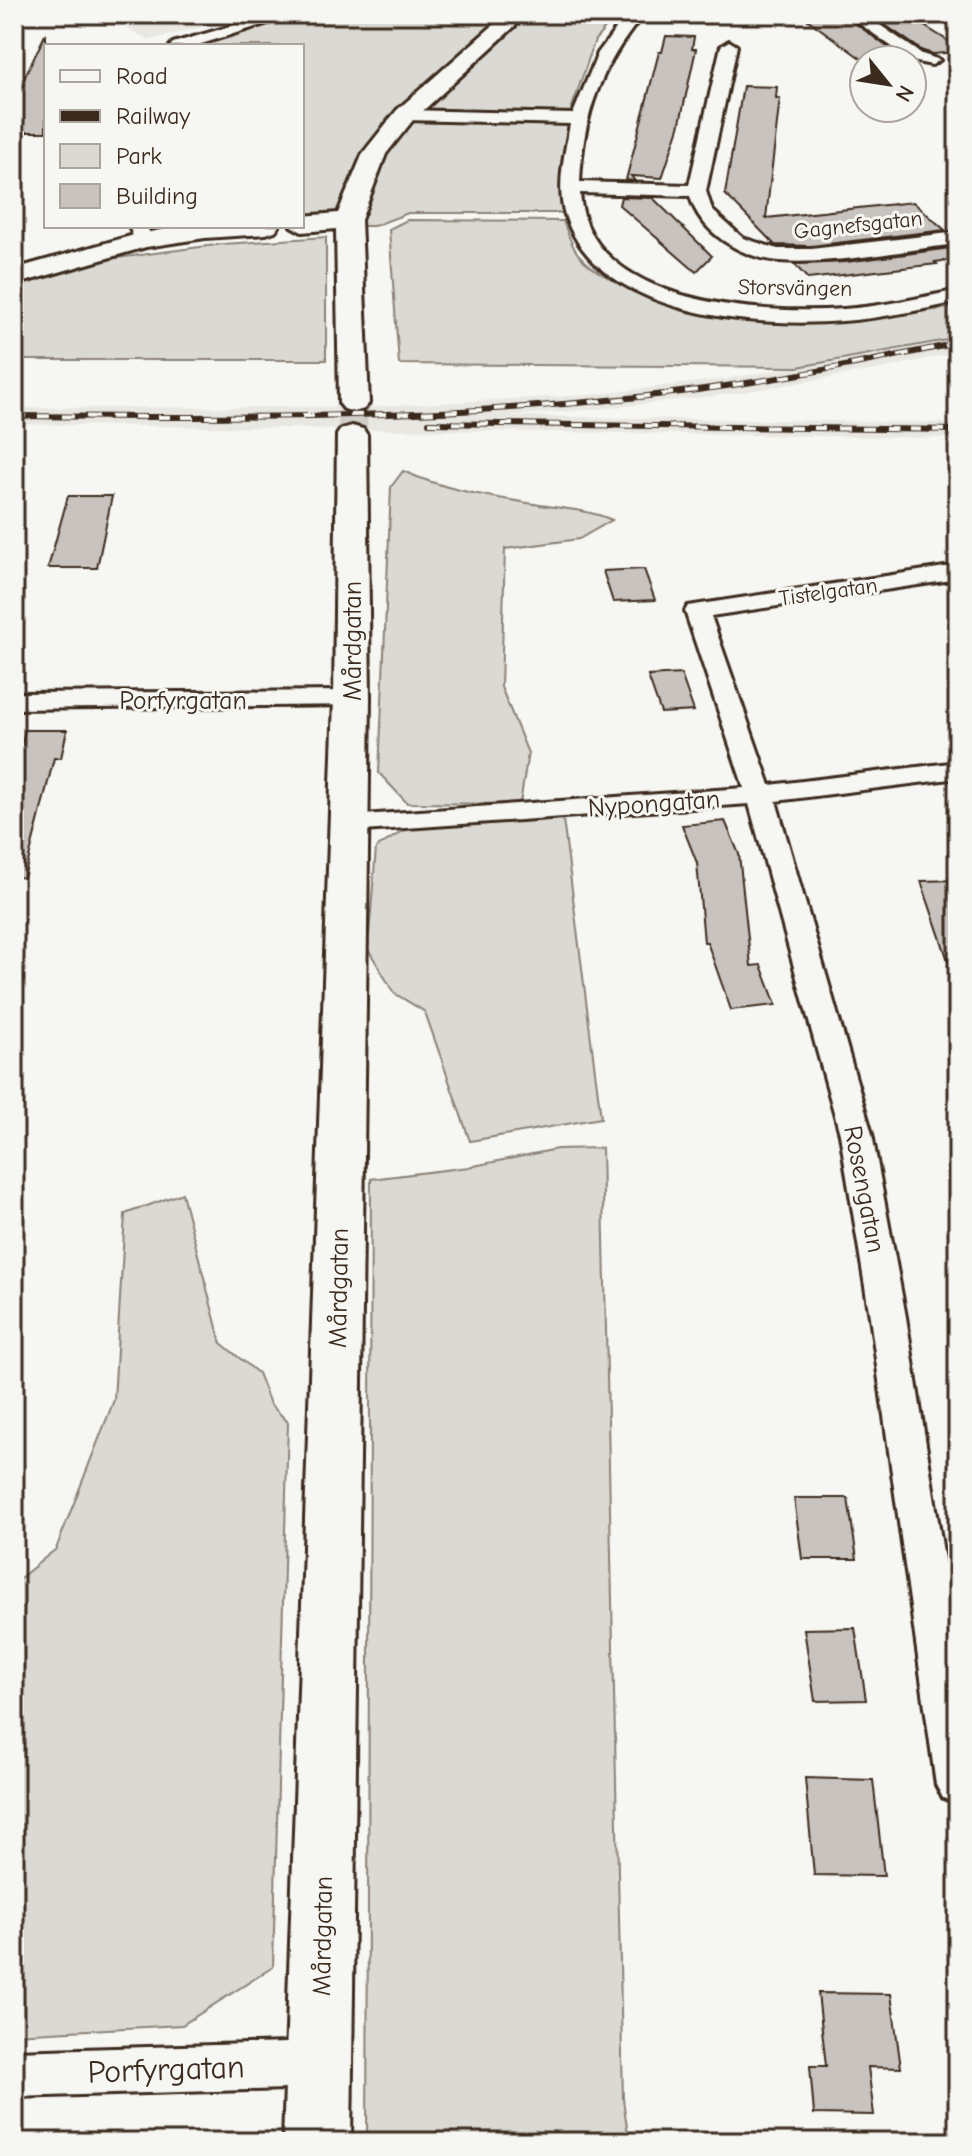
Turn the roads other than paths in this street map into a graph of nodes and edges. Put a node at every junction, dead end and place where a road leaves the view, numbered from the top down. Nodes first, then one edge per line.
1 (289, 14) edge
2 (518, 14) edge
3 (636, 14) edge
4 (854, 14) edge
5 (185, 44) edge
6 (733, 55) dead end
7 (932, 60) dead end
8 (405, 115) junction
9 (581, 119) junction
10 (571, 187) junction
11 (697, 191) junction
12 (348, 220) junction
13 (304, 224) edge
14 (236, 228) edge
15 (141, 233) edge
16 (958, 238) edge
17 (14, 277) edge
18 (958, 296) edge
19 (958, 572) edge
20 (697, 611) joint
21 (352, 699) junction
22 (14, 701) edge
23 (958, 770) edge
24 (760, 795) junction
25 (349, 824) junction
26 (958, 1785) edge
27 (319, 2065) junction
28 (14, 2074) edge
29 (317, 2142) edge

1 - 5 street
2 - 8 street, Mårdgatan
3 - 9 street, Storsvängen
4 - 7 street
6 - 11 street
8 - 9 street
8 - 12 street, Mårdgatan
9 - 10 street, Storsvängen
10 - 11 street
10 - 18 street, Storsvängen
11 - 16 street, Gagnefsgatan
12 - 13 street
12 - 21 street, Mårdgatan
14 - 15 street
15 - 17 street
19 - 20 street, Tistelgatan
20 - 24 street, Rosengatan
21 - 22 street, Porfyrgatan
21 - 25 street, Mårdgatan
23 - 24 street, Nypongatan
24 - 25 street, Nypongatan
24 - 26 street, Rosengatan
25 - 27 street, Mårdgatan
27 - 28 street, Porfyrgatan
27 - 29 street, Mårdgatan

